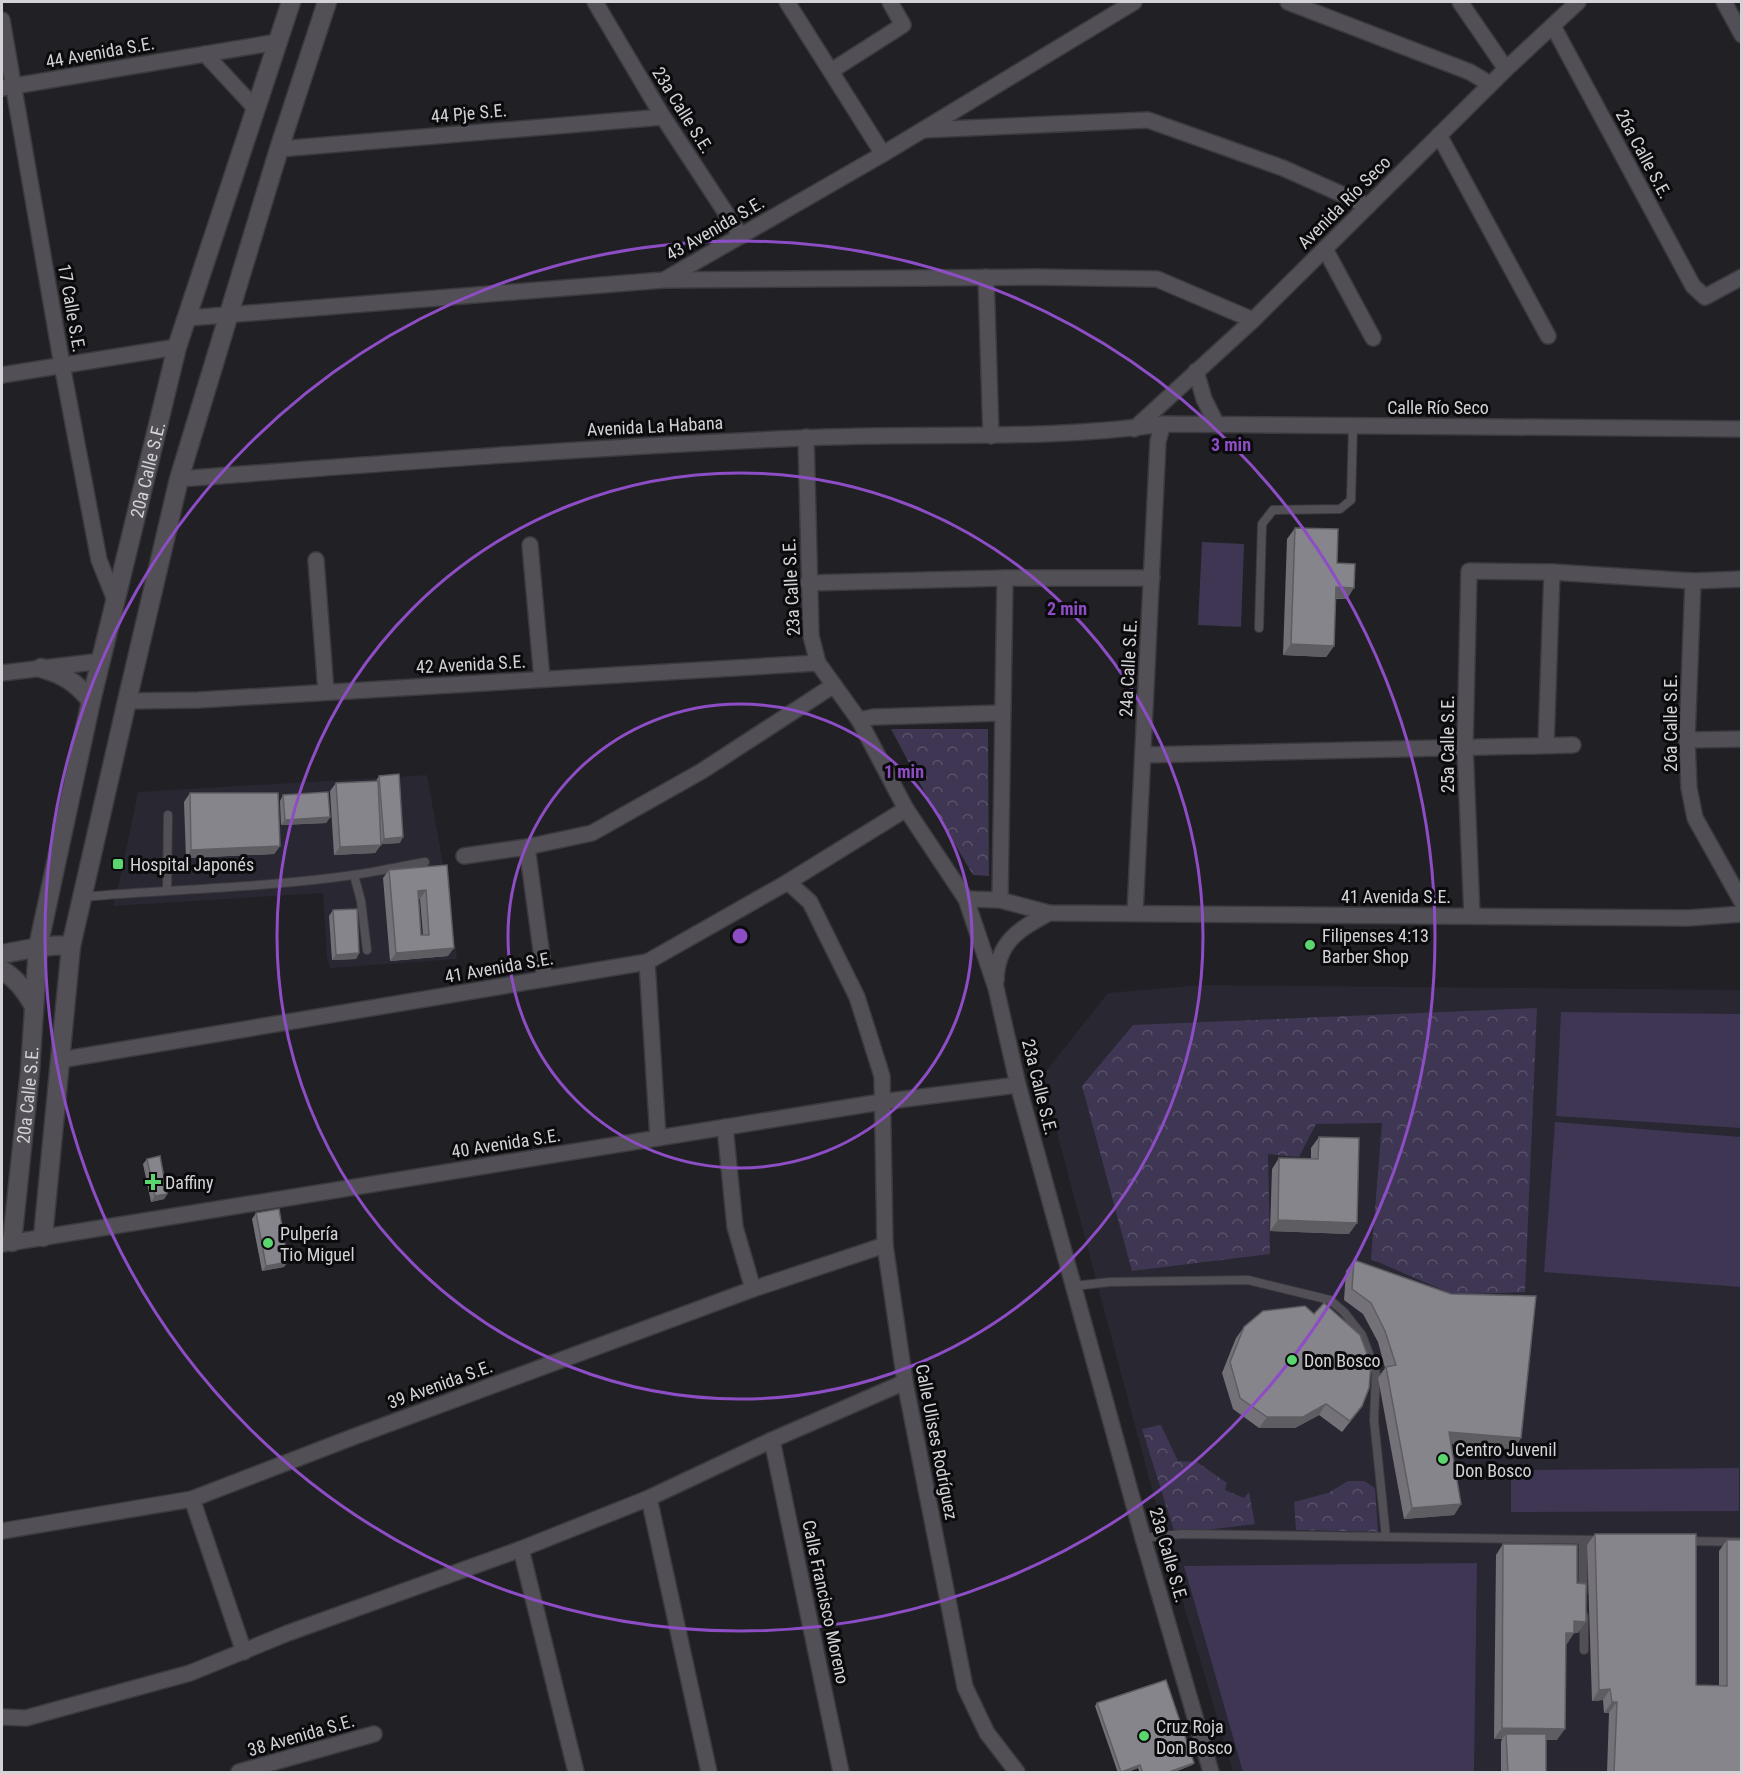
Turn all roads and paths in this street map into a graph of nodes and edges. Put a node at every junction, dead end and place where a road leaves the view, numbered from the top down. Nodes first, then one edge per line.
1 (291, 2) edge
2 (327, 2) edge
3 (595, 2) edge
4 (788, 2) edge
5 (890, 2) edge
6 (1134, 2) edge
7 (1288, 2) edge
8 (1460, 2) edge
9 (1578, 2) edge
10 (1725, 2) edge
11 (2, 20) edge
12 (1552, 26) junction
13 (1742, 35) edge
14 (277, 42) junction
15 (205, 54) junction
16 (1506, 69) junction
17 (831, 71) junction
18 (1490, 84) junction
19 (7, 88) edge
20 (256, 109) junction
21 (663, 117) junction
22 (921, 130) junction
23 (1439, 135) junction
24 (279, 149) junction
25 (883, 154) junction
26 (1368, 206) junction
27 (741, 236) junction
28 (1325, 249) junction
29 (986, 277) junction
30 (1742, 277) edge
31 (664, 280) junction
32 (227, 316) junction
33 (188, 318) junction
34 (1253, 320) junction
35 (1548, 336) dead end
36 (1373, 338) dead end
37 (177, 347) junction
38 (62, 365) junction
39 (1196, 372) junction
40 (2, 375) edge
41 (1163, 424) junction
42 (1216, 425) junction
43 (1353, 426) junction
44 (1134, 429) junction
45 (1742, 429) edge
46 (991, 436) junction
47 (806, 437) junction
48 (179, 478) junction
49 (530, 545) dead end
50 (316, 560) dead end
51 (1552, 572) junction
52 (1005, 578) junction
53 (1152, 578) junction
54 (1742, 579) edge
55 (1693, 581) junction
56 (808, 583) junction
57 (115, 600) junction
58 (1259, 628) dead end
59 (102, 661) junction
60 (818, 663) junction
61 (41, 668) junction
62 (2, 673) edge
63 (542, 679) junction
64 (834, 685) junction
65 (326, 692) junction
66 (91, 701) junction
67 (127, 701) junction
68 (1002, 714) junction
69 (859, 720) junction
70 (1742, 739) edge
71 (1687, 740) junction
72 (1546, 745) junction
73 (1574, 745) dead end
74 (1465, 746) junction
75 (1143, 755) junction
76 (906, 809) junction
77 (168, 815) dead end
78 (527, 847) junction
79 (464, 856) dead end
80 (425, 862) dead end
81 (354, 875) junction
82 (788, 882) junction
83 (167, 890) junction
84 (83, 897) junction
85 (966, 899) junction
86 (999, 900) junction
87 (1742, 902) edge
88 (1049, 913) junction
89 (1135, 913) junction
90 (1742, 914) edge
91 (1472, 916) junction
92 (71, 946) junction
93 (38, 947) junction
94 (367, 950) dead end
95 (2, 954) edge
96 (647, 962) junction
97 (2, 970) edge
98 (545, 979) junction
99 (996, 988) junction
100 (34, 1006) junction
101 (60, 1060) junction
102 (1018, 1085) junction
103 (881, 1102) junction
104 (725, 1127) junction
105 (658, 1138) junction
106 (43, 1237) junction
107 (7, 1243) edge
108 (885, 1245) junction
109 (1074, 1286) junction
110 (753, 1289) junction
111 (905, 1382) junction
112 (772, 1440) junction
113 (649, 1498) junction
114 (192, 1499) junction
115 (2, 1531) edge
116 (1386, 1537) junction
117 (1143, 1538) junction
118 (1584, 1539) junction
119 (1606, 1540) edge
120 (1674, 1541) edge
121 (1742, 1542) edge
122 (521, 1549) junction
123 (1584, 1650) dead end
124 (244, 1652) junction
125 (2, 1717) edge
126 (374, 1734) dead end
127 (1211, 1772) edge
128 (239, 1773) edge
129 (576, 1773) edge
130 (709, 1773) edge
131 (841, 1773) edge
132 (1017, 1773) edge

1 - 14 street, 20a Calle S.E.
2 - 24 street, 20a Calle S.E.
3 - 21 street, 23a Calle S.E.
4 - 17 street
5 - 17 street
6 - 22 street, 43 Avenida S.E.
7 - 18 street
8 - 16 street
9 - 12 street, Avenida Río Seco
10 - 13 street
11 - 19 street, 17 Calle S.E.
12 - 16 street, Avenida Río Seco
12 - 30 street, 26a Calle S.E.
14 - 15 street, 44 Avenida S.E.
14 - 20 street, 20a Calle S.E.
15 - 19 street, 44 Avenida S.E.
15 - 20 street
16 - 18 street, Avenida Río Seco
17 - 25 street
18 - 23 street, Avenida Río Seco
19 - 38 street, 17 Calle S.E.
20 - 33 street, 20a Calle S.E.
21 - 24 street, 44 Pje S.E.
21 - 27 street, 23a Calle S.E.
22 - 25 street, 43 Avenida S.E.
22 - 26 street
23 - 26 street, Avenida Río Seco
23 - 35 street
24 - 32 street, 20a Calle S.E.
25 - 27 street, 43 Avenida S.E.
26 - 28 street, Avenida Río Seco
27 - 31 street, 43 Avenida S.E.
28 - 34 street, Avenida Río Seco
28 - 36 street
29 - 31 street
29 - 34 street
29 - 46 street
31 - 32 street, 43 Avenida S.E.
32 - 33 street, 43 Avenida S.E.
32 - 48 street, 20a Calle S.E.
33 - 37 street, 20a Calle S.E.
34 - 39 street, Avenida Río Seco
37 - 38 street
37 - 57 street, 20a Calle S.E.
38 - 40 street
38 - 57 street, 17 Calle S.E.
39 - 42 street
39 - 44 street, Avenida Río Seco
41 - 42 street, Calle Río Seco
41 - 44 street, Calle Río Seco
41 - 53 street, 24a Calle S.E.
42 - 43 street, Calle Río Seco
43 - 45 street, Calle Río Seco
43 - 58 lane
44 - 46 street, Avenida La Habana
46 - 47 street, Avenida La Habana
47 - 48 street, Avenida La Habana
47 - 56 street, 23a Calle S.E.
48 - 67 street, 20a Calle S.E.
49 - 63 street
50 - 65 street
51 - 55 street
51 - 72 street
51 - 74 street, 25a Calle S.E.
52 - 53 street
52 - 56 street
52 - 68 street
53 - 75 street, 24a Calle S.E.
54 - 55 street
55 - 71 street, 26a Calle S.E.
56 - 60 street, 23a Calle S.E.
57 - 59 street, 20a Calle S.E.
59 - 61 street
59 - 66 street, 20a Calle S.E.
60 - 63 street, 42 Avenida S.E.
60 - 64 street, 23a Calle S.E.
61 - 62 street
61 - 66 street
63 - 65 street, 42 Avenida S.E.
64 - 69 street, 23a Calle S.E.
64 - 78 street
65 - 67 street, 42 Avenida S.E.
66 - 93 street, 20a Calle S.E.
67 - 84 street, 20a Calle S.E.
68 - 69 street
68 - 86 street
69 - 76 street, 23a Calle S.E.
70 - 71 street
71 - 87 street, 26a Calle S.E.
72 - 73 street
72 - 74 street
74 - 75 street
74 - 91 street, 25a Calle S.E.
75 - 89 street, 24a Calle S.E.
76 - 82 street, 41 Avenida S.E.
76 - 85 street, 23a Calle S.E.
77 - 83 lane
78 - 79 street
78 - 98 street
80 - 81 lane
81 - 83 lane
81 - 94 lane
82 - 96 street, 41 Avenida S.E.
82 - 103 street, Calle Ulises Rodríguez
83 - 84 lane
84 - 92 street, 20a Calle S.E.
85 - 86 street, 41 Avenida S.E.
85 - 99 street, 23a Calle S.E.
86 - 88 street, 41 Avenida S.E.
88 - 89 street, 41 Avenida S.E.
88 - 99 street, 41 Avenida S.E.
89 - 91 street, 41 Avenida S.E.
90 - 91 street, 41 Avenida S.E.
92 - 93 street
92 - 101 street, 20a Calle S.E.
93 - 95 street
93 - 100 street, 20a Calle S.E.
96 - 98 street, 41 Avenida S.E.
96 - 105 street
97 - 100 street
98 - 101 street, 41 Avenida S.E.
99 - 102 street, 23a Calle S.E.
100 - 107 street, 20a Calle S.E.
101 - 106 street, 20a Calle S.E.
102 - 103 street, 40 Avenida S.E.
102 - 109 street, 23a Calle S.E.
103 - 104 street, 40 Avenida S.E.
103 - 108 street, Calle Ulises Rodríguez
104 - 105 street, 40 Avenida S.E.
104 - 110 street
105 - 106 street, 40 Avenida S.E.
106 - 107 street, 40 Avenida S.E.
108 - 110 street, 39 Avenida S.E.
108 - 111 street, Calle Ulises Rodríguez
109 - 116 lane
109 - 117 street, 23a Calle S.E.
110 - 114 street, 39 Avenida S.E.
111 - 112 street
111 - 132 street, Calle Ulises Rodríguez
112 - 113 street
112 - 131 street, Calle Francisco Moreno
113 - 122 street
113 - 130 street
114 - 115 street, 39 Avenida S.E.
114 - 124 street
116 - 117 lane
116 - 118 lane
117 - 127 street, 23a Calle S.E.
118 - 119 lane
118 - 123 lane
120 - 121 lane
122 - 124 street
122 - 129 street
124 - 125 street
126 - 128 street, 38 Avenida S.E.

